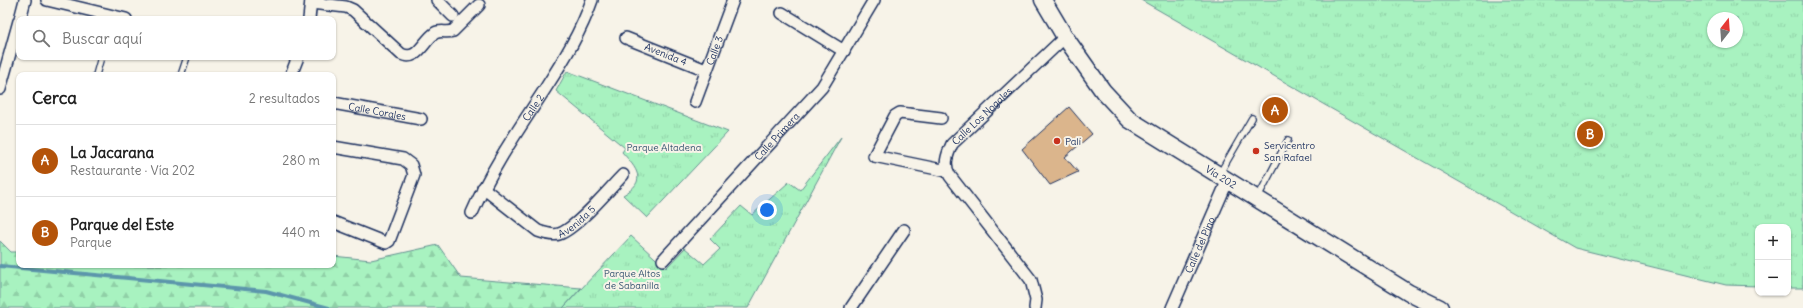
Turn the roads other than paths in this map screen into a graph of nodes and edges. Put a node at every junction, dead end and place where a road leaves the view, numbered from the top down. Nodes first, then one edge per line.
1 (25, 0) edge
2 (47, 0) edge
3 (437, 0) edge
4 (592, 0) edge
5 (733, 0) edge
6 (874, 0) edge
7 (1043, 0) edge
8 (311, 2) edge
9 (478, 5) dead end
10 (782, 13) dead end
11 (20, 16) edge
12 (106, 16) edge
13 (309, 16) edge
14 (453, 16) dead end
15 (16, 31) edge
16 (1065, 37) junction
17 (626, 38) dead end
18 (844, 51) junction
19 (100, 60) edge
20 (186, 60) edge
21 (294, 60) edge
22 (706, 70) junction
23 (97, 72) edge
24 (182, 72) edge
25 (292, 72) edge
26 (0, 89) edge
27 (695, 102) dead end
28 (336, 104) edge
29 (941, 118) dead end
30 (1252, 118) dead end
31 (421, 120) dead end
32 (1288, 140) dead end
33 (336, 148) edge
34 (947, 171) junction
35 (623, 175) dead end
36 (1223, 179) junction
37 (483, 188) junction
38 (1257, 199) junction
39 (472, 213) dead end
40 (336, 223) edge
41 (904, 230) dead end
42 (663, 260) dead end
43 (851, 308) edge
44 (1035, 308) edge
45 (1172, 308) edge
46 (1440, 308) edge

1 - 11 street
2 - 12 street
3 - 14 street
4 - 37 street, Calle 2
5 - 22 street, Calle 3
6 - 18 street, Calle Primera
7 - 16 main road, Vía 202
8 - 9 street
8 - 13 street
10 - 18 street
15 - 26 street
16 - 34 street, Calle Los Nogales
16 - 36 main road, Vía 202
17 - 22 street, Avenida 4
18 - 42 street, Calle Primera
19 - 23 lane
20 - 24 lane
21 - 25 street
22 - 27 street, Calle 3
28 - 31 street, Calle Corales
29 - 34 street
30 - 36 lane
32 - 38 lane
33 - 40 street
34 - 44 street
35 - 37 street, Avenida 5
36 - 38 main road, Vía 202
36 - 45 street, Calle del Pino
37 - 39 street, Calle 2
38 - 46 main road, Vía 202
41 - 43 street

